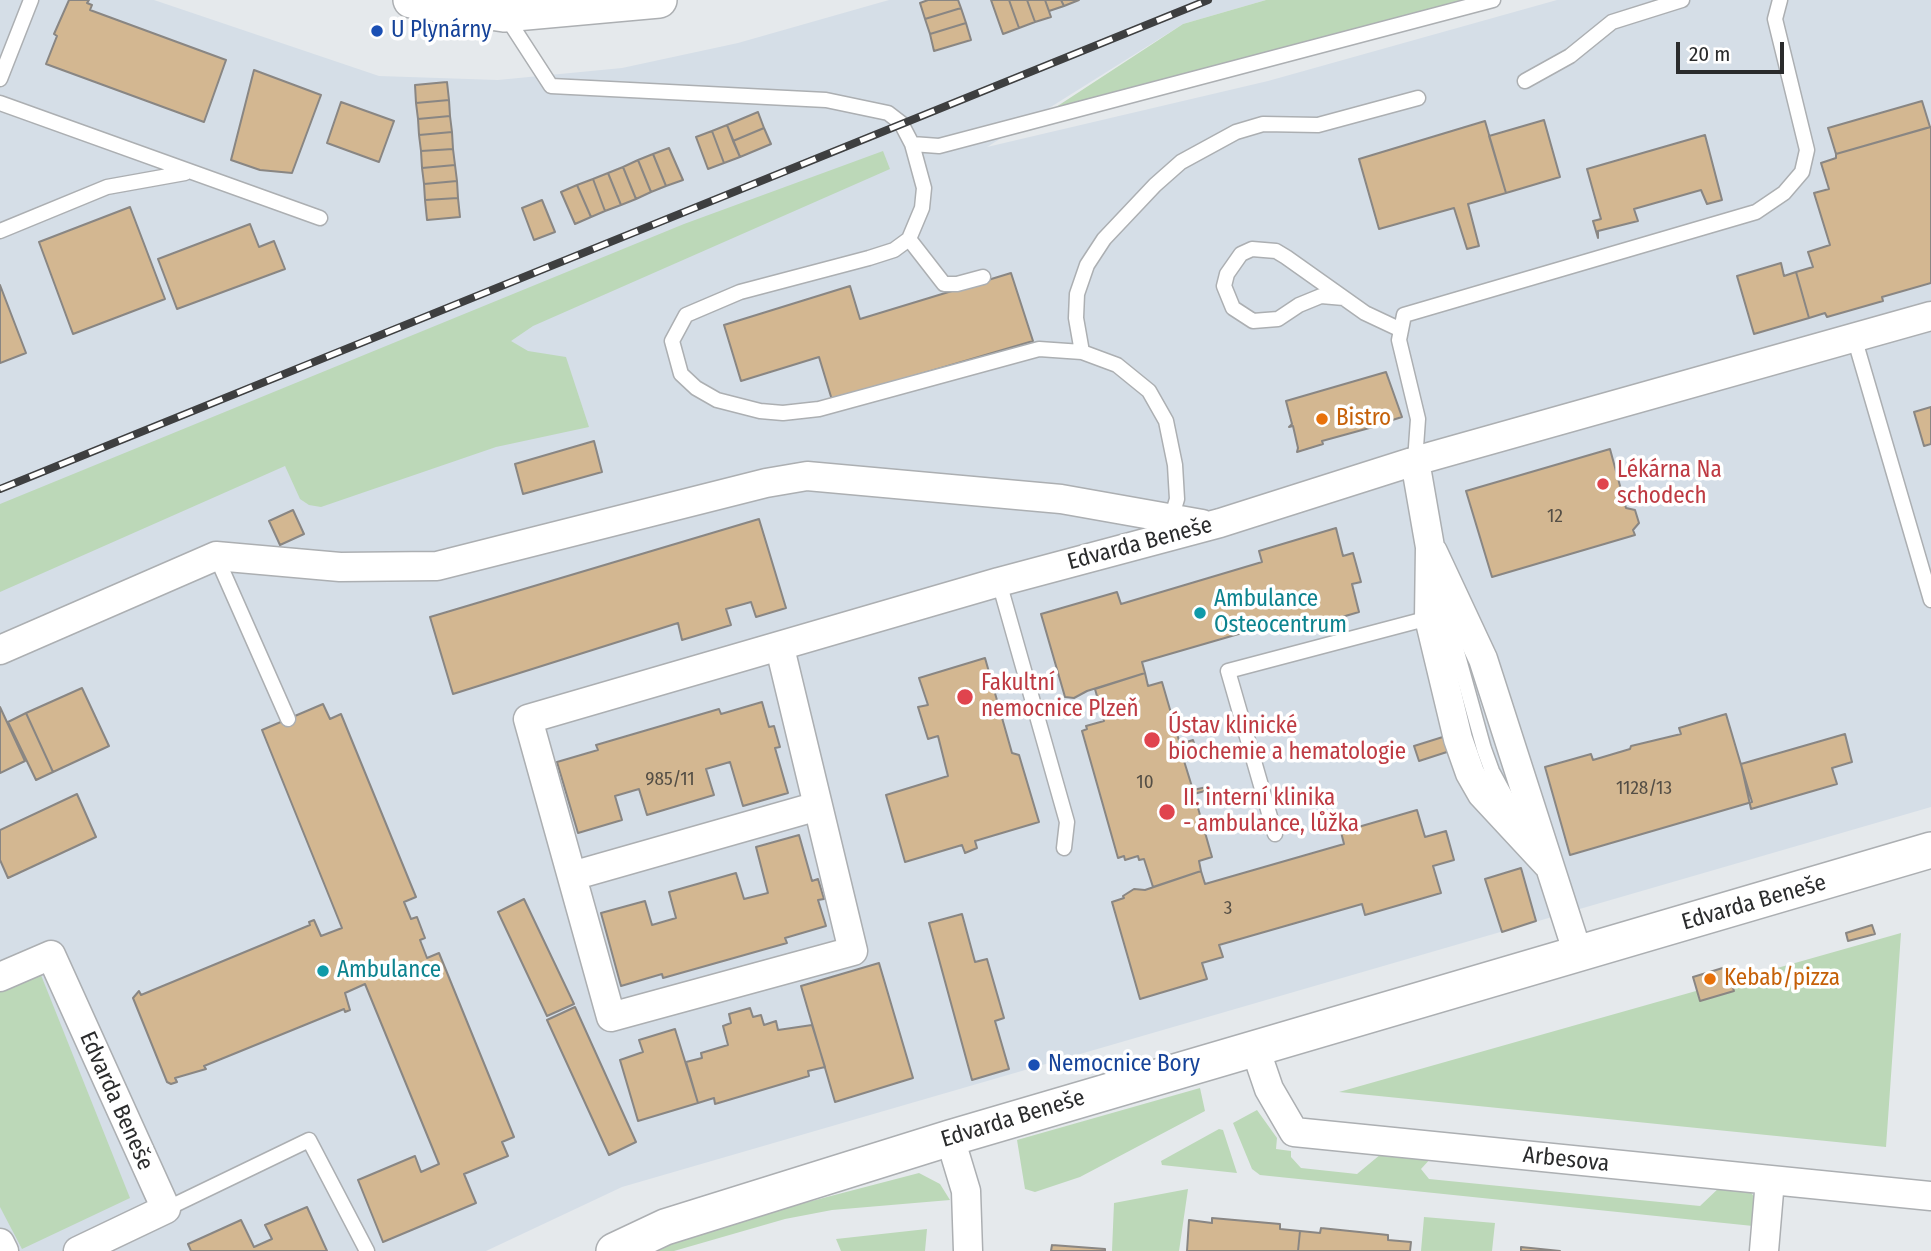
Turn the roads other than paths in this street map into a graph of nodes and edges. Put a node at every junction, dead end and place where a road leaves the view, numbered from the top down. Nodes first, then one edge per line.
1 (31, 0) edge
2 (411, 0) edge
3 (659, 0) edge
4 (1493, 0) edge
5 (1682, 0) edge
6 (1775, 1) edge
7 (452, 3) edge
8 (504, 14) junction
9 (0, 79) edge
10 (1525, 81) dead end
11 (1418, 98) dead end
12 (0, 103) edge
13 (912, 144) junction
14 (188, 172) junction
15 (320, 218) dead end
16 (0, 231) edge
17 (909, 239) junction
18 (984, 277) dead end
19 (1344, 298) junction
20 (1931, 316) edge
21 (1399, 329) junction
22 (1854, 337) junction
23 (1082, 352) junction
24 (1415, 461) junction
25 (1171, 519) junction
26 (1220, 523) junction
27 (1430, 547) junction
28 (216, 556) junction
29 (999, 582) junction
30 (1931, 600) edge
31 (1429, 618) junction
32 (780, 648) junction
33 (0, 650) edge
34 (288, 719) dead end
35 (818, 806) junction
36 (1275, 834) dead end
37 (1064, 848) dead end
38 (1931, 850) edge
39 (1547, 864) junction
40 (572, 876) junction
41 (1578, 954) junction
42 (0, 977) edge
43 (1255, 1048) junction
44 (950, 1138) junction
45 (1770, 1180) junction
46 (1931, 1196) edge
47 (166, 1209) junction
48 (0, 1243) edge
49 (4, 1251) edge
50 (78, 1251) edge
51 (367, 1251) edge
52 (614, 1251) edge
53 (968, 1251) edge
54 (1764, 1251) edge

1 - 9 lane
2 - 7 street
3 - 8 street
4 - 13 lane
5 - 10 lane
6 - 21 lane
7 - 8 street
8 - 13 lane
11 - 23 lane
12 - 14 lane
13 - 17 lane
14 - 15 lane
14 - 16 lane
17 - 18 lane
17 - 23 lane
19 - 19 lane
19 - 21 lane
20 - 22 street, Edvarda Beneše
21 - 24 lane
22 - 24 street, Edvarda Beneše
22 - 30 lane
23 - 25 lane
24 - 26 street, Edvarda Beneše
24 - 27 street
25 - 26 street
25 - 28 street
26 - 29 street, Edvarda Beneše
27 - 31 street
27 - 39 street
28 - 33 street
28 - 34 lane
29 - 32 street, Edvarda Beneše
29 - 37 lane
31 - 36 lane
31 - 39 street
32 - 35 street, Edvarda Beneše
32 - 40 street, Edvarda Beneše
35 - 40 street
35 - 40 street, Edvarda Beneše
38 - 41 street, Edvarda Beneše
39 - 41 street
41 - 43 street, Edvarda Beneše
42 - 47 street, Edvarda Beneše
43 - 44 street, Edvarda Beneše
43 - 45 street, Arbesova
44 - 52 street, Edvarda Beneše
44 - 53 street
45 - 46 street, Arbesova
45 - 54 street
47 - 50 street
47 - 51 lane
48 - 49 street

